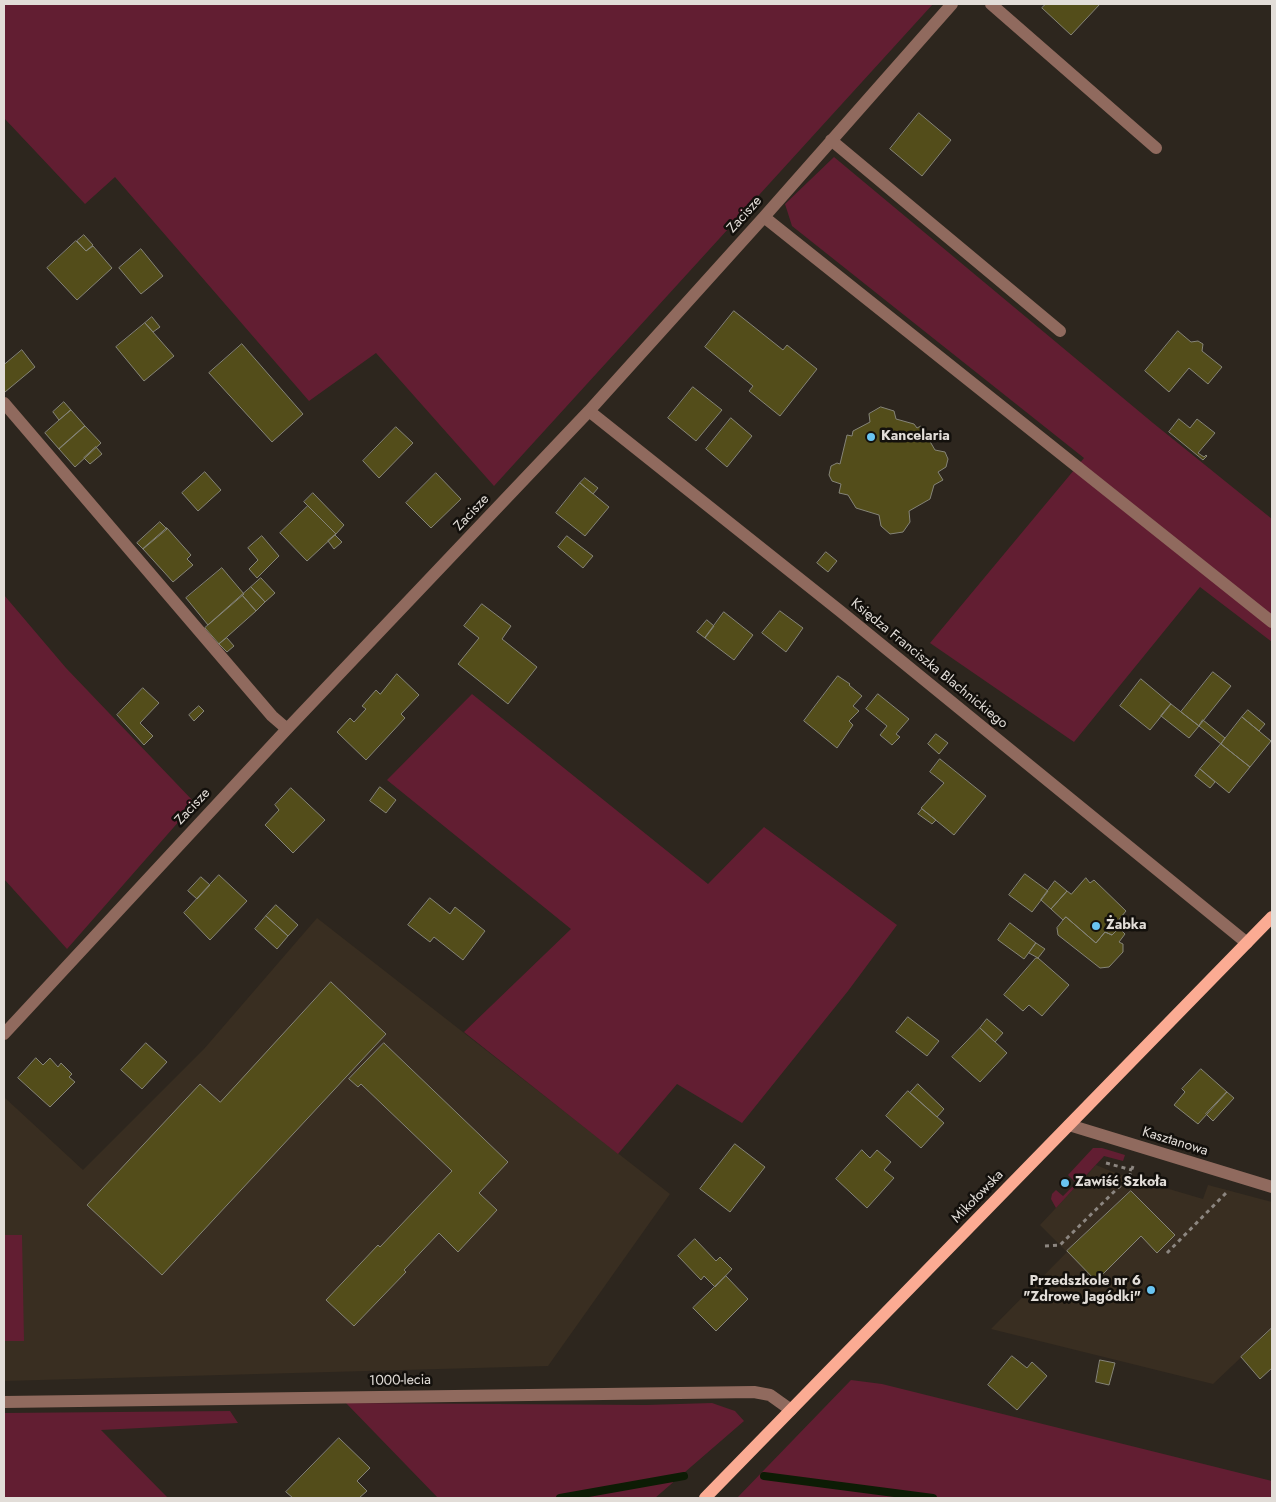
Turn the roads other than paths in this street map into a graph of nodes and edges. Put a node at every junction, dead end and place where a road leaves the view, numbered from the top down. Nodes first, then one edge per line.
1 (952, 4) edge
2 (991, 4) edge
3 (831, 140) junction
4 (1156, 148) dead end
5 (764, 217) junction
6 (1060, 331) dead end
7 (4, 403) edge
8 (589, 411) junction
9 (1272, 622) edge
10 (287, 729) junction
11 (1272, 917) edge
12 (1247, 943) junction
13 (4, 1034) edge
14 (1069, 1125) junction
15 (1272, 1187) edge
16 (4, 1402) edge
17 (791, 1410) junction
18 (705, 1498) edge

1 - 3 street, Zacisze
2 - 4 street
3 - 5 street, Zacisze
3 - 6 street
5 - 8 street, Zacisze
5 - 9 street
7 - 10 street
8 - 10 street, Zacisze
8 - 12 street, Księdza Franciszka Blachnickiego
10 - 13 street, Zacisze
11 - 12 main road, Mikołowska
12 - 14 main road, Mikołowska
14 - 15 street, Kasztanowa
14 - 17 main road, Mikołowska
16 - 17 street, 1000-lecia
17 - 18 main road, Mikołowska

